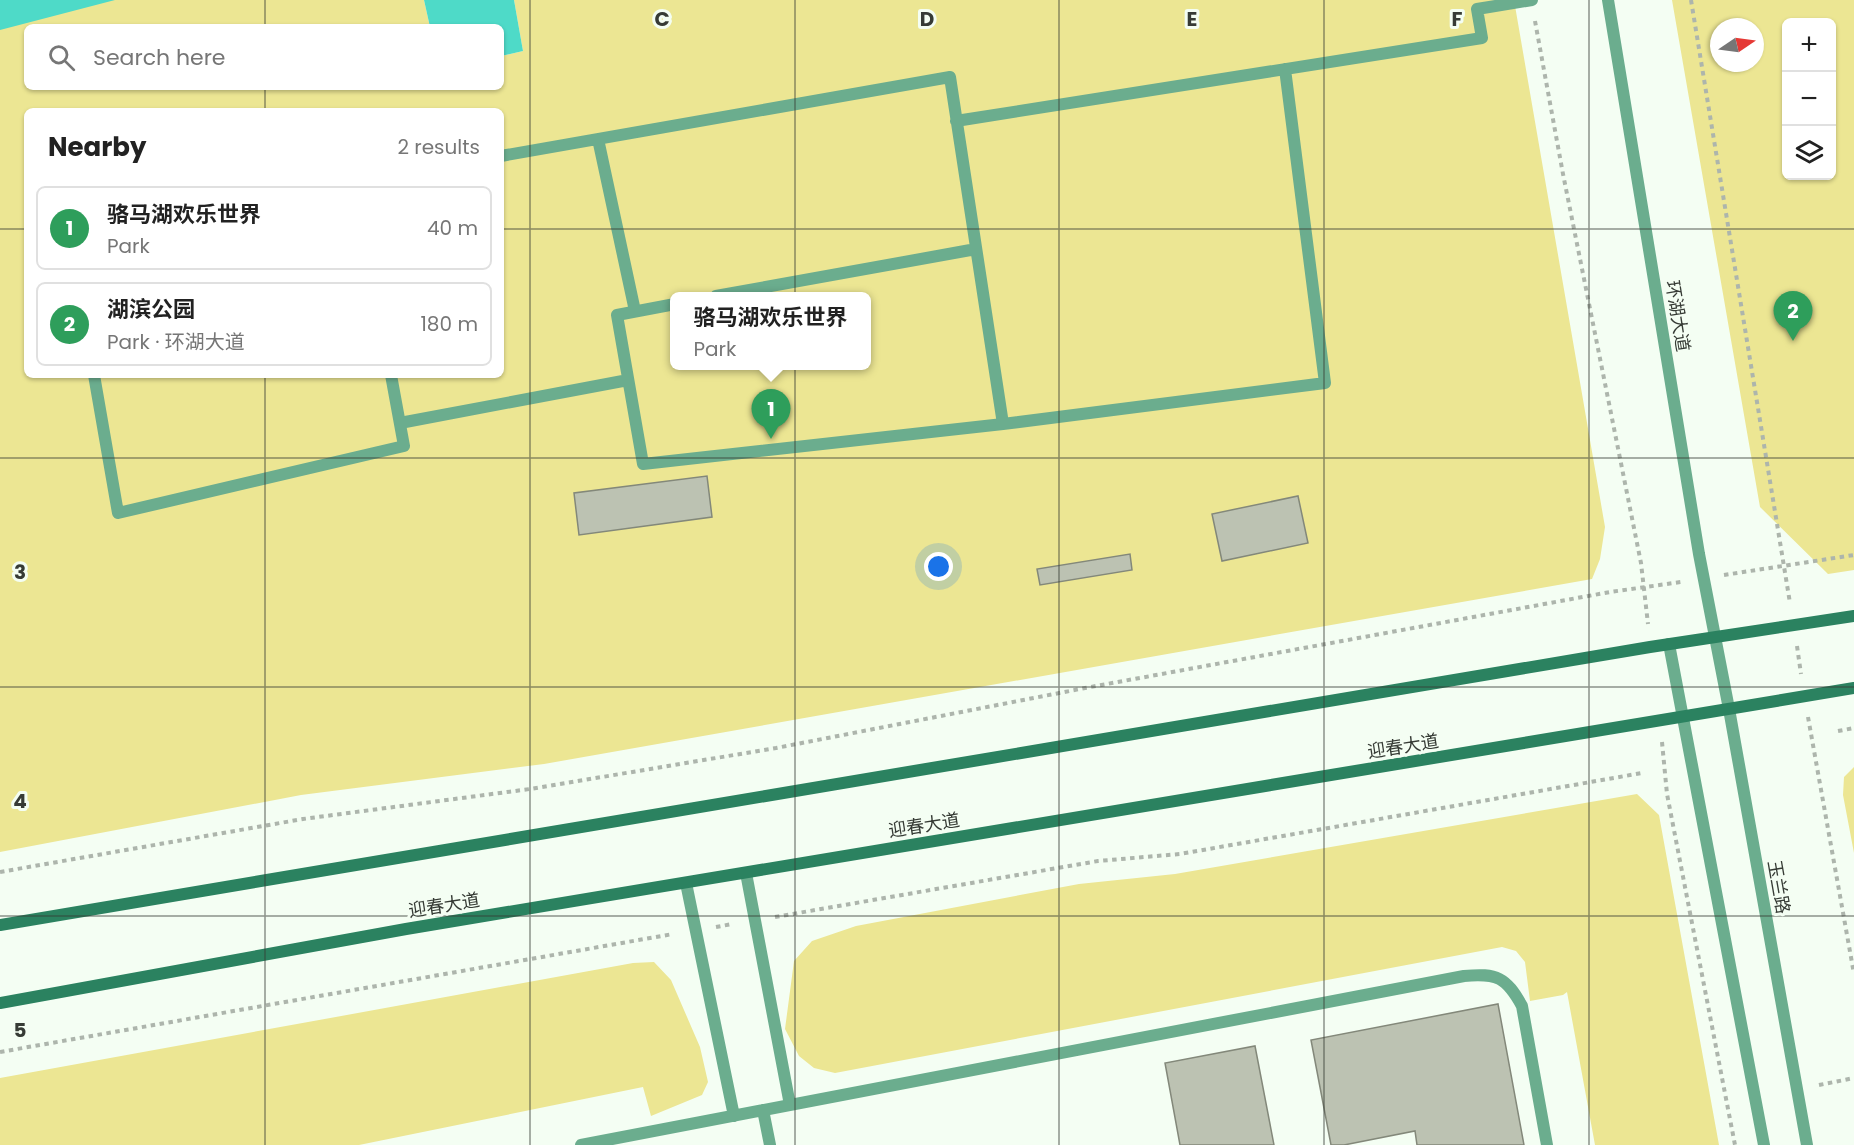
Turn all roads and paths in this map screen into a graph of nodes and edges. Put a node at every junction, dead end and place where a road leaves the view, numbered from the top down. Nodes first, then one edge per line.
1 (1532, 0) edge
2 (1608, 0) edge
3 (1691, 0) edge
4 (1285, 69) junction
5 (956, 121) junction
6 (598, 139) junction
7 (504, 155) edge
8 (976, 249) junction
9 (743, 292) edge
10 (670, 305) edge
11 (635, 311) junction
12 (95, 378) edge
13 (392, 378) edge
14 (628, 380) junction
15 (400, 423) junction
16 (1003, 424) junction
17 (1854, 555) edge
18 (1784, 567) junction
19 (1704, 579) junction
20 (1644, 587) junction
21 (1854, 616) edge
22 (1794, 627) junction
23 (1715, 636) junction
24 (1669, 644) junction
25 (1650, 647) junction
26 (1854, 688) edge
27 (1805, 697) junction
28 (1729, 709) junction
29 (1682, 717) junction
30 (1659, 721) junction
31 (1854, 728) edge
32 (1839, 731) dead end
33 (1642, 774) dead end
34 (0, 872) edge
35 (746, 873) junction
36 (686, 883) junction
37 (755, 921) junction
38 (0, 925) edge
39 (696, 930) junction
40 (1854, 974) edge
41 (0, 1003) edge
42 (0, 1052) edge
43 (1854, 1078) edge
44 (1797, 1089) junction
45 (790, 1105) junction
46 (763, 1110) junction
47 (734, 1116) junction
48 (581, 1145) edge
49 (770, 1145) edge
50 (1546, 1145) edge
51 (1735, 1145) edge
52 (1764, 1145) edge
53 (1807, 1145) edge

1 - 4 street
1 - 20 path
2 - 19 street, 环湖大道
3 - 18 path
4 - 5 street
4 - 16 street
5 - 6 street
5 - 8 street
6 - 7 street
6 - 11 street
8 - 9 street
8 - 16 street
10 - 11 street
11 - 14 street
12 - 15 street
13 - 15 street
14 - 15 street
14 - 16 street
17 - 18 path
18 - 19 path
18 - 22 path
19 - 20 path
19 - 23 street, 环湖大道
20 - 25 path
20 - 34 path
21 - 22 main road
22 - 23 main road
22 - 27 path
23 - 24 main road
23 - 28 street, 玉兰路
24 - 25 main road
24 - 29 street
25 - 38 main road
26 - 27 main road, 迎春大道
27 - 28 main road, 迎春大道
27 - 40 path
28 - 29 main road, 迎春大道
28 - 44 street, 玉兰路
29 - 30 main road, 迎春大道
29 - 52 street
30 - 35 main road, 迎春大道
30 - 51 path
31 - 32 path
33 - 37 path
35 - 36 main road, 迎春大道
35 - 37 street
36 - 39 street
36 - 41 main road, 迎春大道
37 - 39 path
37 - 45 street
39 - 42 path
39 - 47 street
43 - 44 path
44 - 53 street, 玉兰路
45 - 46 street
45 - 50 street
46 - 47 street
46 - 49 street
47 - 48 street

